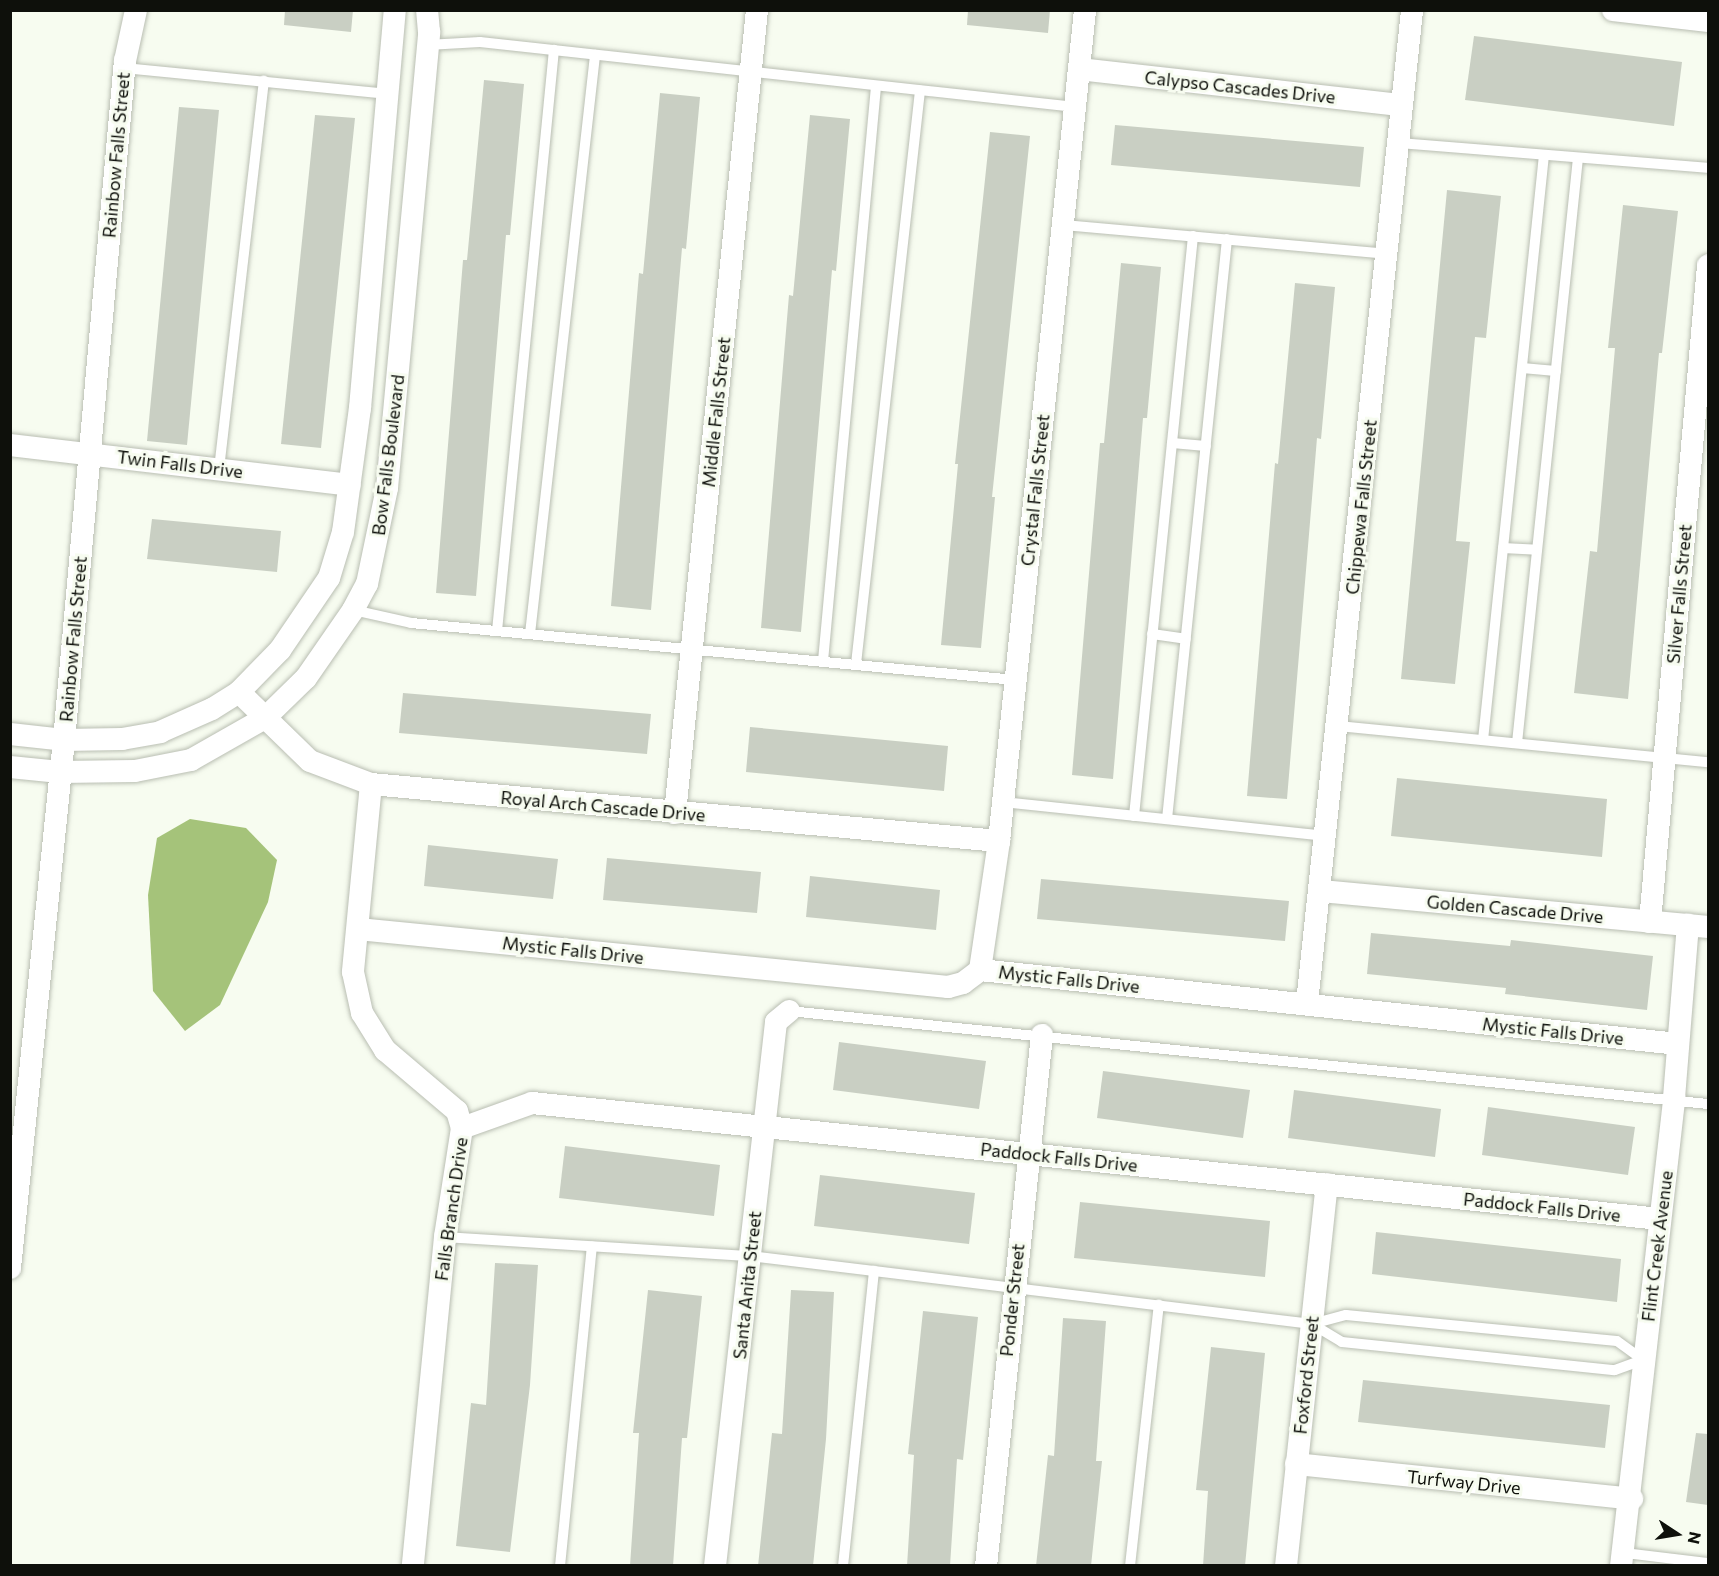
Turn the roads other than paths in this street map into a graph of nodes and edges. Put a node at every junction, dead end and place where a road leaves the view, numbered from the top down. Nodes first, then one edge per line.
1 (136, 10) edge
2 (395, 10) edge
3 (427, 10) edge
4 (757, 10) edge
5 (1085, 10) edge
6 (1412, 10) edge
7 (1613, 10) edge
8 (1708, 21) edge
9 (427, 45) junction
10 (554, 50) junction
11 (595, 55) junction
12 (124, 68) junction
13 (1079, 69) junction
14 (751, 72) junction
15 (264, 81) junction
16 (876, 86) junction
17 (920, 91) junction
18 (390, 94) junction
19 (1402, 105) junction
20 (1075, 107) junction
21 (1398, 143) junction
22 (1544, 155) junction
23 (1578, 158) junction
24 (1708, 168) edge
25 (1063, 225) junction
26 (1193, 237) junction
27 (1227, 239) junction
28 (1387, 254) junction
29 (1708, 266) edge
30 (1522, 368) junction
31 (1556, 371) junction
32 (1172, 443) junction
33 (10, 445) edge
34 (1206, 446) junction
35 (90, 453) junction
36 (219, 469) junction
37 (350, 485) junction
38 (1503, 548) junction
39 (1537, 550) junction
40 (353, 610) junction
41 (497, 631) junction
42 (530, 634) junction
43 (1152, 634) junction
44 (1186, 639) junction
45 (692, 648) junction
46 (824, 661) junction
47 (856, 664) junction
48 (1015, 680) junction
49 (239, 692) junction
50 (265, 718) junction
51 (1338, 726) junction
52 (10, 734) edge
53 (64, 740) junction
54 (1483, 740) junction
55 (1517, 743) junction
56 (1665, 758) junction
57 (1708, 762) edge
58 (10, 767) edge
59 (60, 772) junction
60 (370, 784) junction
61 (1003, 802) junction
62 (675, 813) junction
63 (1134, 816) junction
64 (1167, 819) junction
65 (1327, 836) junction
66 (999, 841) junction
67 (1321, 891) junction
68 (1650, 922) junction
69 (1698, 926) edge
70 (357, 929) junction
71 (980, 970) junction
72 (1307, 1004) junction
73 (789, 1011) joint
74 (1042, 1035) junction
75 (1678, 1044) junction
76 (21, 1081) edge
77 (1673, 1102) junction
78 (1708, 1104) edge
79 (765, 1125) junction
80 (462, 1128) junction
81 (1029, 1153) junction
82 (1327, 1184) junction
83 (1660, 1219) junction
84 (445, 1237) junction
85 (592, 1247) junction
86 (750, 1256) junction
87 (10, 1268) edge
88 (874, 1271) junction
89 (1012, 1288) junction
90 (1159, 1305) junction
91 (1312, 1324) junction
92 (1643, 1360) junction
93 (1296, 1464) junction
94 (1632, 1499) junction
95 (1623, 1559) edge
96 (1708, 1563) edge
97 (413, 1566) edge
98 (560, 1566) edge
99 (715, 1566) edge
100 (843, 1566) edge
101 (986, 1566) edge
102 (1130, 1566) edge
103 (1286, 1566) edge

1 - 12 street, Rainbow Falls Street
2 - 18 street, Bow Falls Boulevard
3 - 9 street, Bow Falls Boulevard
4 - 14 street, Middle Falls Street
5 - 13 street, Crystal Falls Street
6 - 19 street, Chippewa Falls Street
7 - 8 street
9 - 10 lane
9 - 40 street, Bow Falls Boulevard
10 - 11 lane
10 - 41 lane
11 - 14 lane
11 - 42 lane
12 - 15 lane
12 - 35 street, Rainbow Falls Street
13 - 19 street, Calypso Cascades Drive
13 - 20 street, Crystal Falls Street
14 - 16 lane
14 - 45 street, Middle Falls Street
15 - 18 lane
15 - 36 lane
16 - 17 lane
16 - 46 lane
17 - 20 lane
17 - 47 lane
18 - 37 street, Bow Falls Boulevard
19 - 21 street, Chippewa Falls Street
20 - 25 street, Crystal Falls Street
21 - 22 lane
21 - 28 street, Chippewa Falls Street
22 - 23 lane
22 - 30 lane
23 - 24 lane
23 - 31 lane
25 - 26 lane
25 - 48 street, Crystal Falls Street
26 - 27 lane
26 - 32 lane
27 - 28 lane
27 - 34 lane
28 - 51 street, Chippewa Falls Street
29 - 56 street, Silver Falls Street
30 - 31 lane
30 - 38 lane
31 - 39 lane
32 - 34 lane
32 - 43 lane
33 - 35 street, Twin Falls Drive
34 - 44 lane
35 - 36 street, Twin Falls Drive
35 - 53 street, Rainbow Falls Street
36 - 37 street, Twin Falls Drive
37 - 49 street, Bow Falls Boulevard
38 - 39 lane
38 - 54 lane
39 - 55 lane
40 - 41 lane
40 - 50 street, Bow Falls Boulevard
41 - 42 lane
42 - 45 lane
43 - 44 lane
43 - 63 lane
44 - 64 lane
45 - 46 lane
45 - 62 street, Middle Falls Street
46 - 47 lane
47 - 48 lane
48 - 61 street, Crystal Falls Street
49 - 50 street, Royal Arch Cascade Drive
49 - 53 street, Bow Falls Boulevard
50 - 59 street, Bow Falls Boulevard
50 - 60 street, Royal Arch Cascade Drive
51 - 54 lane
51 - 65 street, Chippewa Falls Street
52 - 53 street, Bow Falls Boulevard
53 - 59 street, Rainbow Falls Street
54 - 55 lane
55 - 56 lane
56 - 57 lane
56 - 68 street, Silver Falls Street
58 - 59 street, Bow Falls Boulevard
59 - 76 street, Rainbow Falls Street
60 - 62 street, Royal Arch Cascade Drive
60 - 70 street, Falls Branch Drive
61 - 63 lane
61 - 66 street, Crystal Falls Street
62 - 66 street, Royal Arch Cascade Drive
63 - 64 lane
64 - 65 lane
65 - 67 street, Chippewa Falls Street
66 - 71 street, Crystal Falls Street
67 - 68 street, Golden Cascade Drive
67 - 72 street, Chippewa Falls Street
68 - 69 street, Golden Cascade Drive
69 - 75 street, Flint Creek Avenue
70 - 71 street, Mystic Falls Drive
70 - 80 street, Falls Branch Drive
71 - 72 street, Mystic Falls Drive
72 - 75 street, Mystic Falls Drive
73 - 74 lane
73 - 79 street, Santa Anita Street
74 - 77 lane
74 - 81 street, Ponder Street
75 - 77 street, Flint Creek Avenue
76 - 87 street, Rainbow Falls Street
77 - 78 lane
77 - 83 street, Flint Creek Avenue
79 - 80 street, Paddock Falls Drive
79 - 81 street, Paddock Falls Drive
79 - 86 street, Santa Anita Street
80 - 84 street, Falls Branch Drive
81 - 82 street, Paddock Falls Drive
81 - 89 street, Ponder Street
82 - 83 street, Paddock Falls Drive
82 - 91 street, Foxford Street
83 - 92 street, Flint Creek Avenue
84 - 85 lane
84 - 97 street, Falls Branch Drive
85 - 86 lane
85 - 98 lane
86 - 88 lane
86 - 99 street, Santa Anita Street
88 - 89 lane
88 - 100 lane
89 - 90 lane
89 - 101 street, Ponder Street
90 - 91 lane
90 - 102 lane
91 - 92 lane
91 - 92 lane
91 - 93 street, Foxford Street
92 - 94 street, Flint Creek Avenue
93 - 94 street, Turfway Drive
93 - 103 street, Foxford Street
94 - 95 street, Flint Creek Avenue
95 - 96 lane

